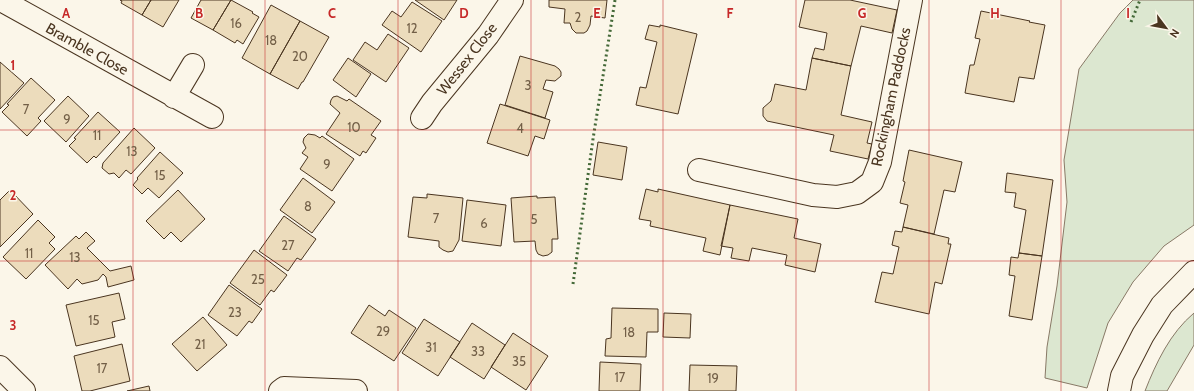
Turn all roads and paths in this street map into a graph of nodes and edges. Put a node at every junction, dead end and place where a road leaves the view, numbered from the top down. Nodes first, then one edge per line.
1 (1, 0) edge
2 (512, 0) edge
3 (911, 0) edge
4 (194, 65) dead end
5 (174, 97) junction
6 (212, 117) dead end
7 (422, 118) dead end
8 (699, 170) dead end
9 (1190, 279) edge
10 (0, 366) edge
11 (24, 391) edge
12 (280, 391) edge
13 (356, 391) edge
14 (1119, 391) edge

1 - 5 street, Bramble Close
2 - 7 street, Wessex Close
3 - 8 street, Rockingham Paddocks
4 - 5 street
5 - 6 street, Bramble Close
9 - 14 street
10 - 11 street
12 - 13 street

